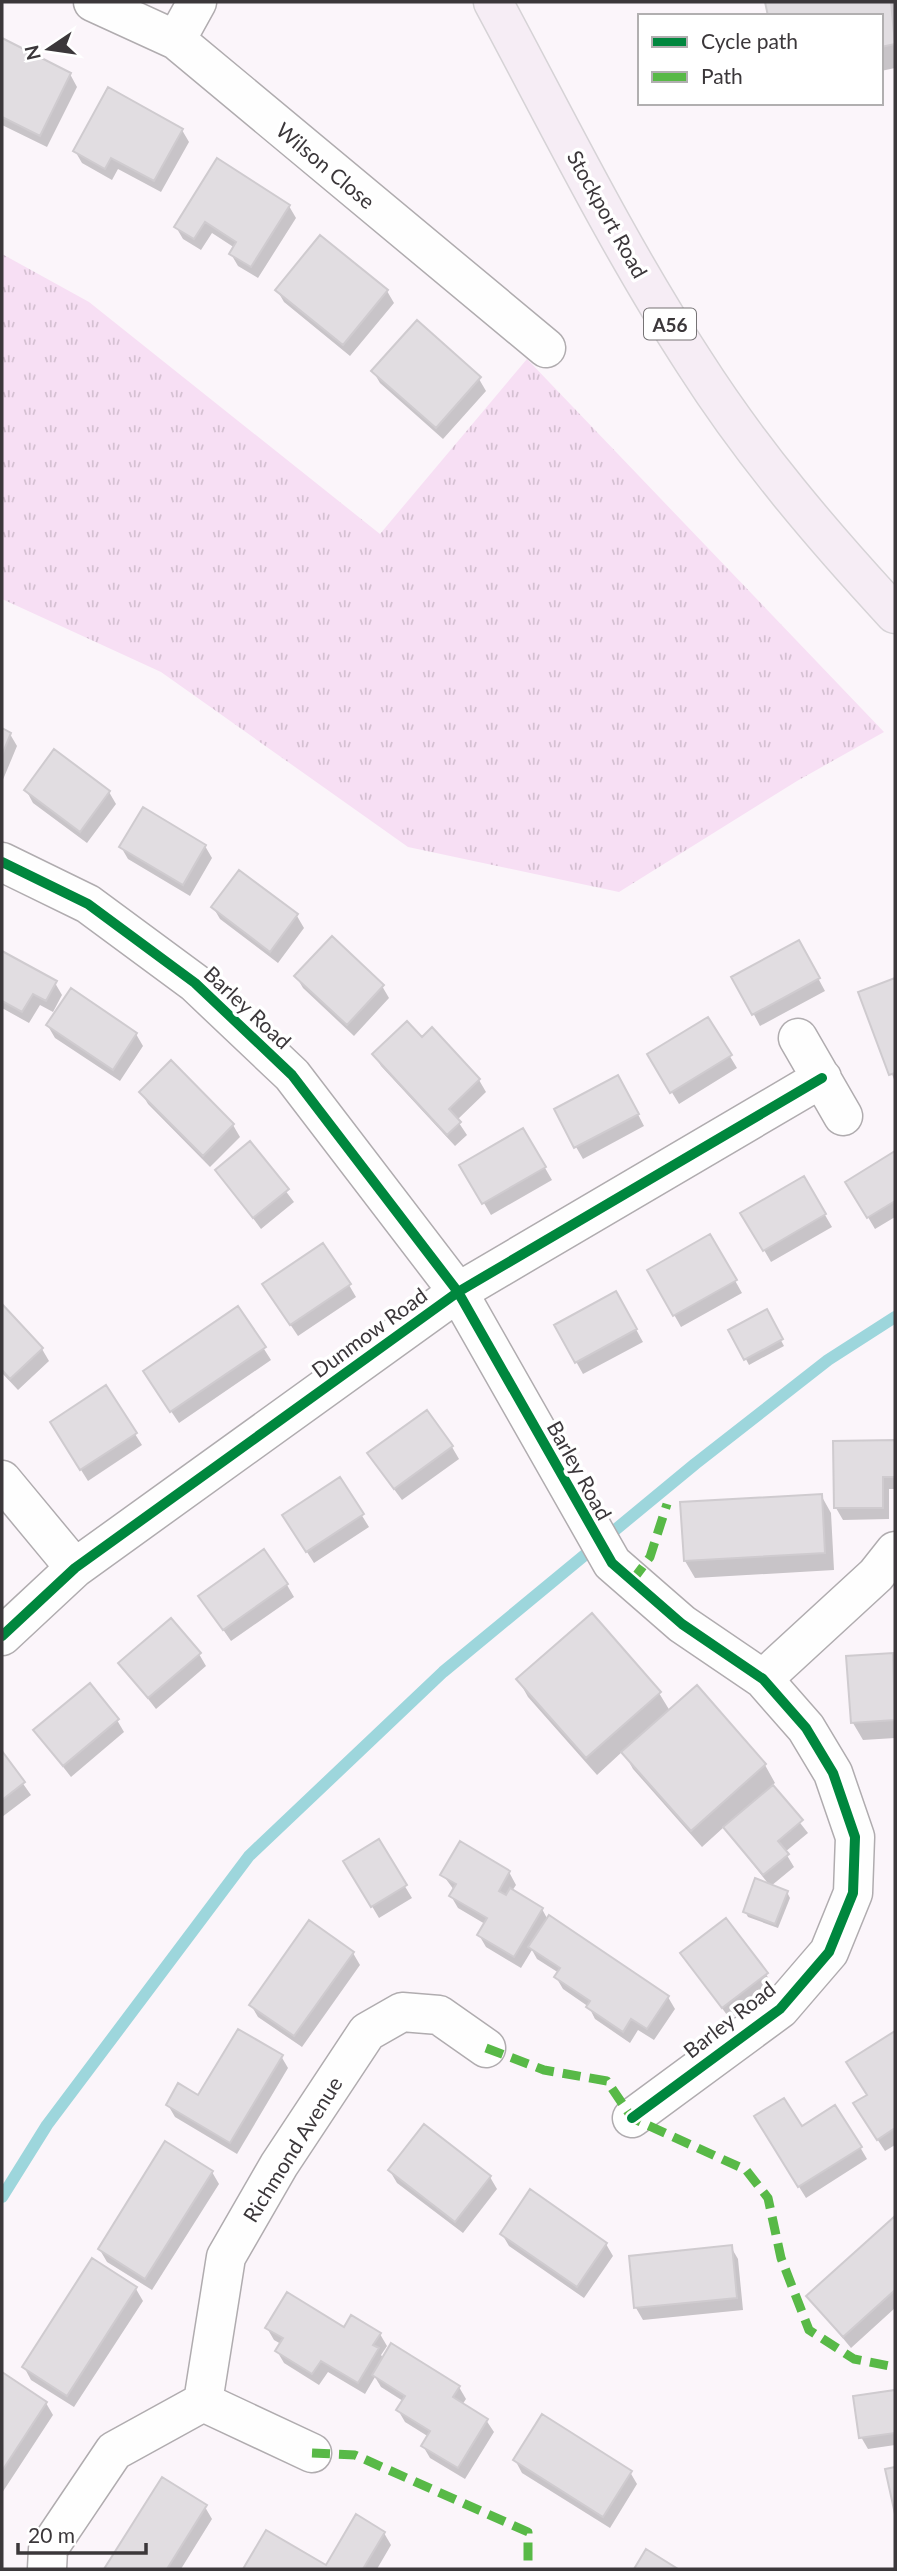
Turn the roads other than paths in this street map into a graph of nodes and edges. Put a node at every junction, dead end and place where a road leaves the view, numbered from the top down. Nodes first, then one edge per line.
1 (93, 2) edge
2 (197, 2) edge
3 (493, 2) edge
4 (176, 40) junction
5 (546, 348) dead end
6 (895, 614) edge
7 (2, 862) edge
8 (798, 1038) dead end
9 (822, 1078) junction
10 (843, 1116) dead end
11 (458, 1292) junction
12 (2, 1480) edge
13 (75, 1568) junction
14 (889, 1572) edge
15 (2, 1636) edge
16 (763, 1679) junction
17 (485, 2048) dead end
18 (632, 2118) dead end
19 (203, 2402) junction
20 (312, 2453) dead end
21 (47, 2569) edge

1 - 4 street, Wilson Close
2 - 4 street
3 - 6 main road, Stockport Road / A56
4 - 5 street, Wilson Close
7 - 11 street, Barley Road
8 - 9 street
9 - 10 street
9 - 11 street, Dunmow Road
11 - 13 street, Dunmow Road
11 - 16 street, Barley Road
12 - 13 street
13 - 15 street, Dunmow Road
14 - 16 street
16 - 18 street, Barley Road
17 - 19 street, Richmond Avenue
19 - 20 street
19 - 21 street

